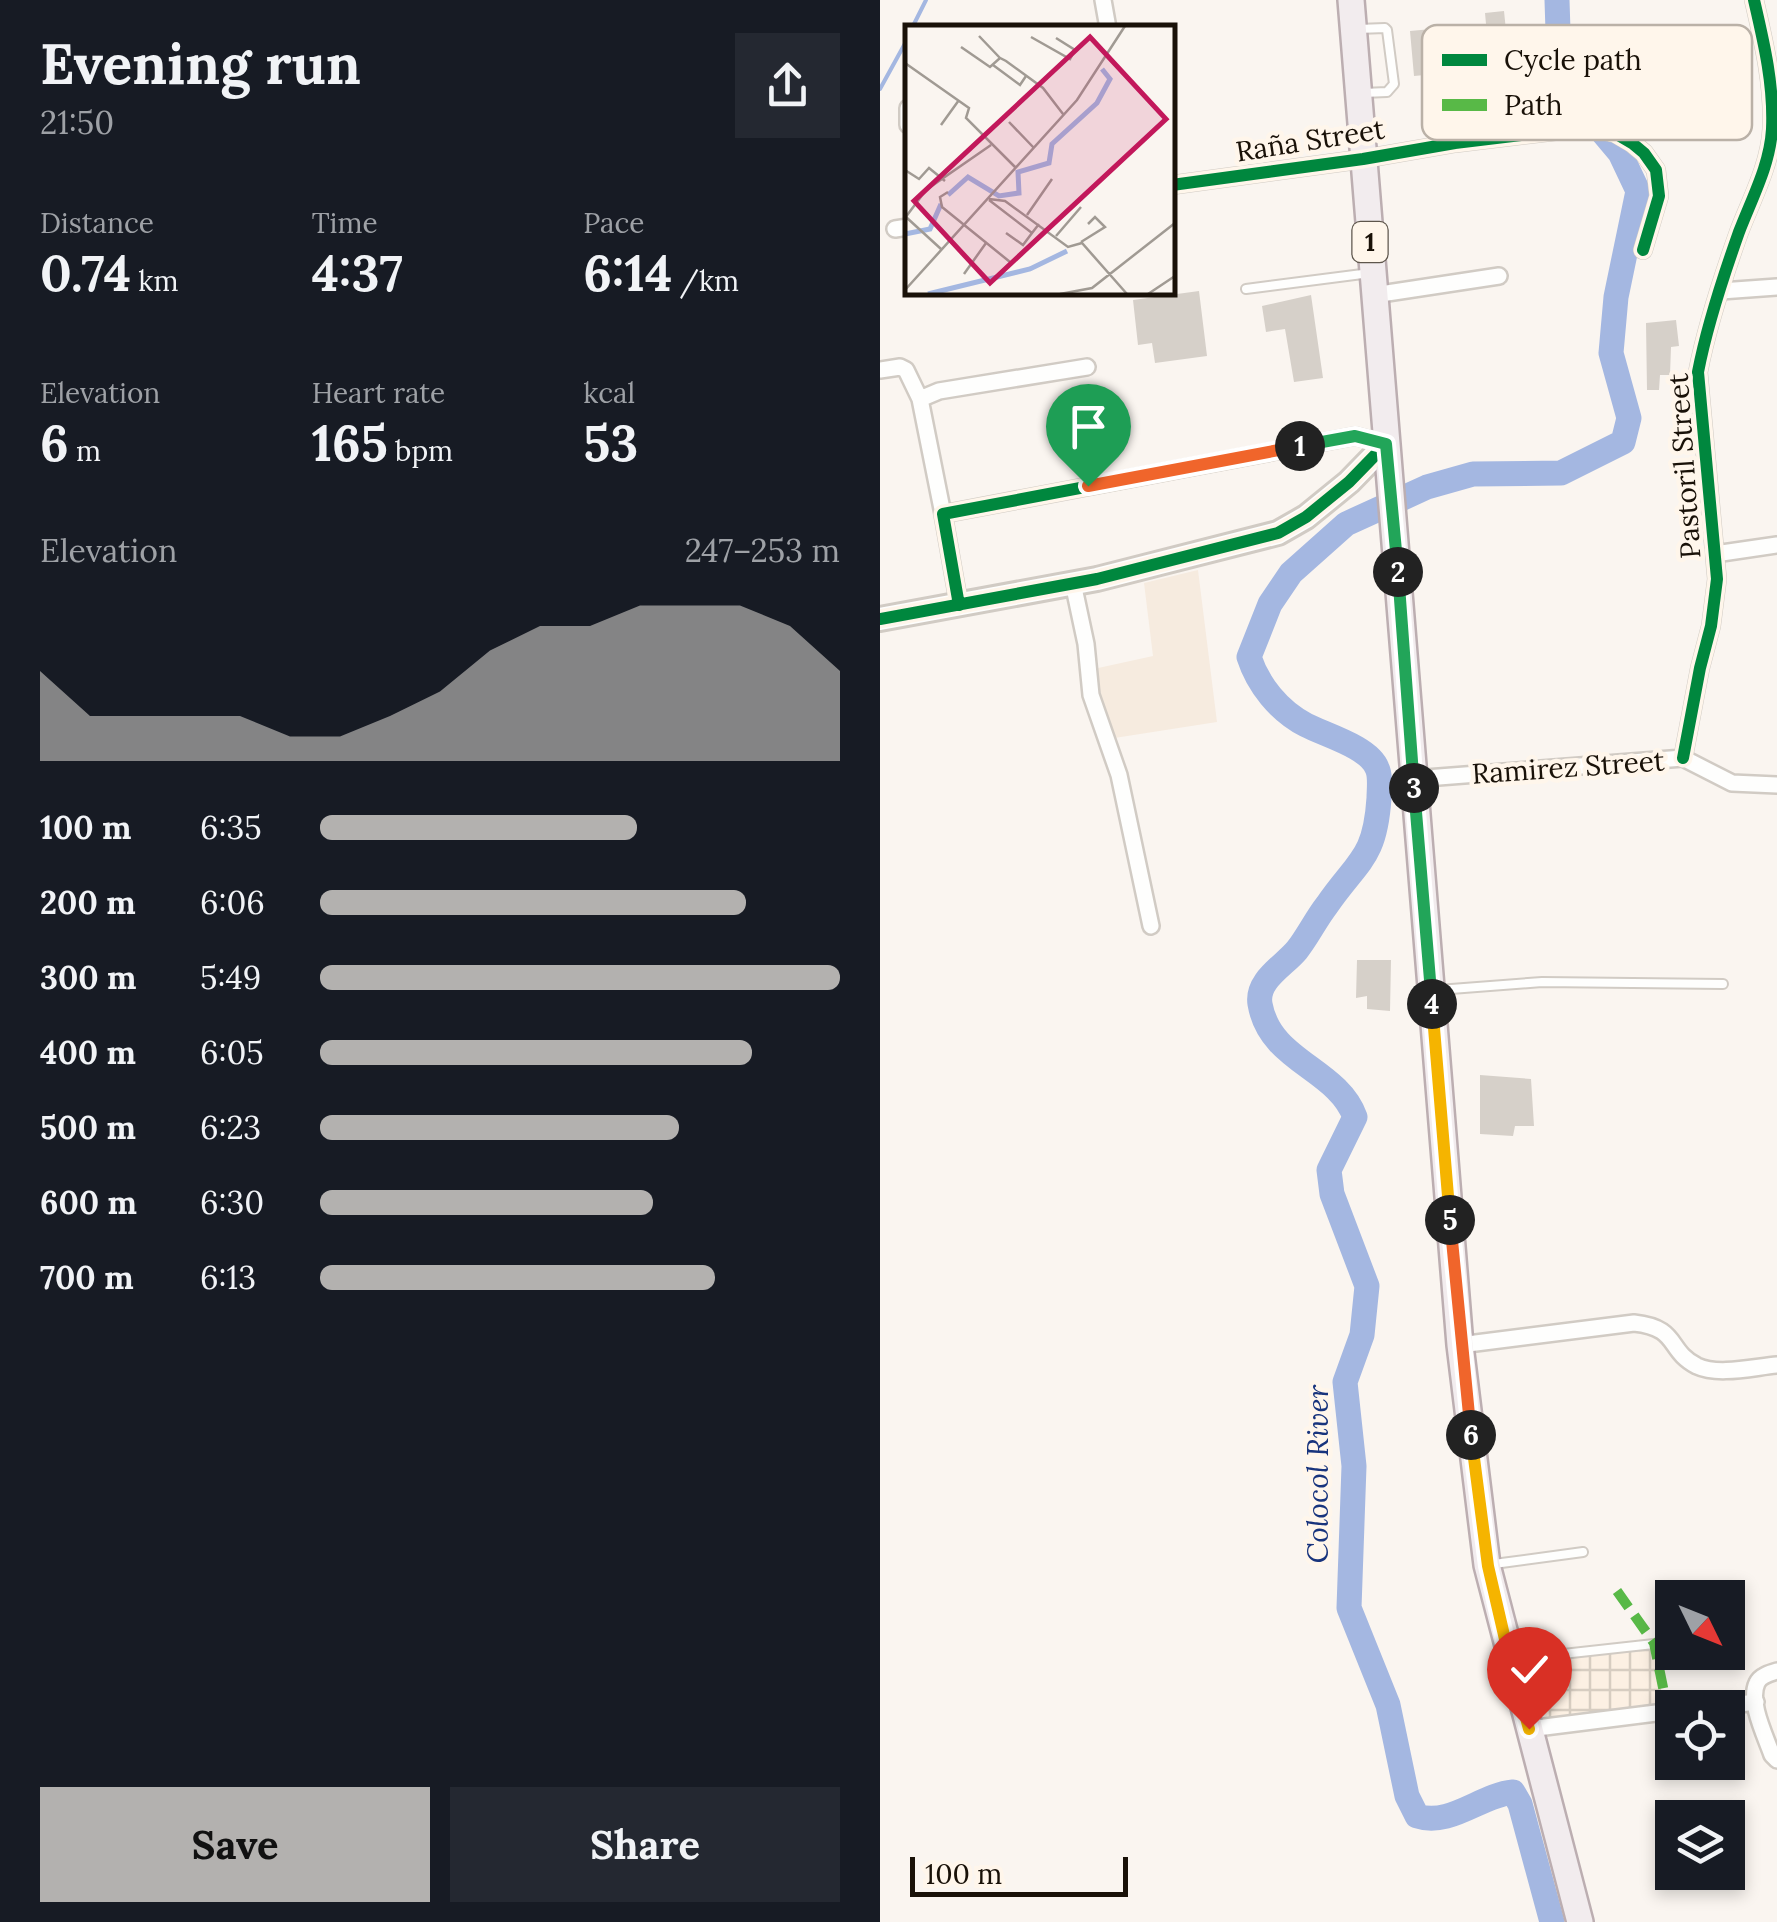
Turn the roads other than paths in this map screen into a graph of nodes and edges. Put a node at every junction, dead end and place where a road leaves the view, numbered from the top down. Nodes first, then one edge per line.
1 (1102, 0) edge
2 (1351, 0) edge
3 (1754, 0) edge
4 (1107, 25) edge
5 (1354, 29) junction
6 (1773, 76) edge
7 (1359, 94) junction
8 (1480, 140) edge
9 (1625, 140) edge
10 (1362, 159) junction
11 (1175, 185) edge
12 (1643, 250) dead end
13 (1499, 276) dead end
14 (1374, 284) junction
15 (1777, 287) edge
16 (1246, 290) dead end
17 (1721, 290) junction
18 (1087, 367) dead end
19 (880, 370) edge
20 (920, 399) junction
21 (1386, 444) junction
22 (943, 514) junction
23 (1777, 545) edge
24 (1715, 554) junction
25 (1074, 584) junction
26 (959, 605) junction
27 (880, 620) edge
28 (1684, 758) junction
29 (1413, 780) junction
30 (1777, 785) edge
31 (1151, 926) dead end
32 (1723, 984) dead end
33 (1430, 990) junction
34 (1460, 1345) junction
35 (1777, 1365) edge
36 (1584, 1552) dead end
37 (1488, 1566) junction
38 (1655, 1644) edge
39 (1510, 1660) junction
40 (1777, 1670) edge
41 (1756, 1702) junction
42 (1745, 1703) edge
43 (1655, 1713) edge
44 (1529, 1729) junction
45 (1777, 1760) edge
46 (1580, 1922) edge

1 - 4 street
2 - 5 main road, 1
3 - 6 street, Pastoril Street
5 - 7 main road, 1
5 - 7 lane
6 - 17 street, Pastoril Street
7 - 10 main road, 1
8 - 10 street, Raña Street
9 - 12 street, Raña Street
10 - 11 street, Raña Street
10 - 14 main road, 1
13 - 14 street
14 - 16 lane
14 - 21 main road, 1
15 - 17 street
17 - 24 street, Pastoril Street
18 - 20 street
19 - 20 street
20 - 22 street
21 - 22 street
21 - 25 street
21 - 29 main road, 1
22 - 26 street
23 - 24 street
24 - 28 street, Pastoril Street
25 - 26 street
25 - 31 street
26 - 27 street
28 - 29 street, Ramirez Street
28 - 30 street, Ramirez Street
29 - 33 main road, 1
32 - 33 lane
33 - 34 main road, 1
34 - 35 street
34 - 37 main road, 1
36 - 37 lane
37 - 39 main road, 1
38 - 39 lane
39 - 44 main road, 1
40 - 41 street
41 - 42 street
41 - 45 street
43 - 44 street
44 - 46 main road, 1

